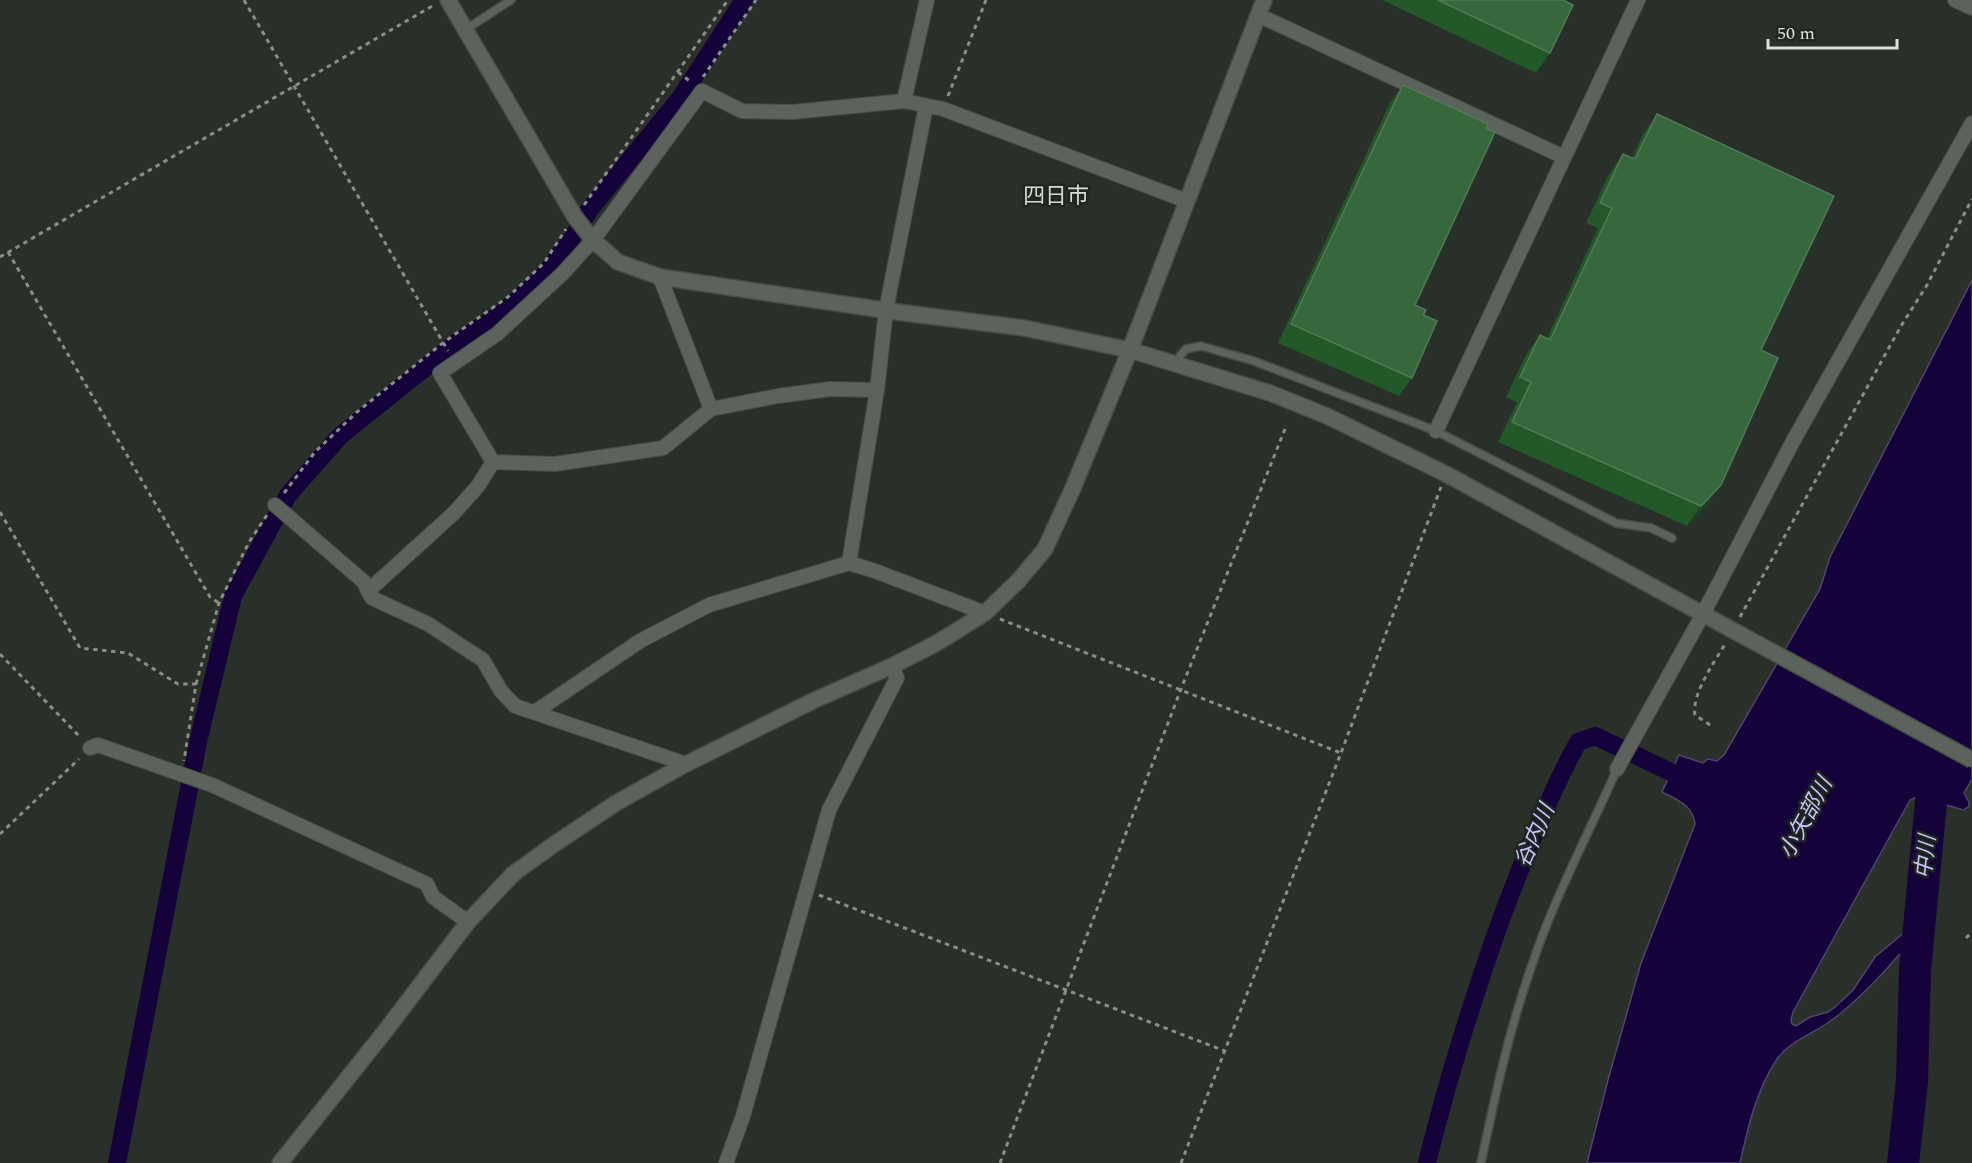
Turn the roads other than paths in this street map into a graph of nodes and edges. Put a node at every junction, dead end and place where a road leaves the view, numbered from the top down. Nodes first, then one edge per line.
1 (448, 0) edge
2 (511, 0) edge
3 (927, 0) edge
4 (1638, 0) edge
5 (1954, 0) edge
6 (1261, 7) edge
7 (1972, 8) edge
8 (465, 30) junction
9 (904, 101) junction
10 (926, 106) junction
11 (1972, 123) edge
12 (1564, 157) junction
13 (1187, 201) junction
14 (590, 236) junction
15 (660, 277) junction
16 (886, 310) junction
17 (1130, 350) junction
18 (1177, 365) junction
19 (877, 390) junction
20 (711, 409) junction
21 (1436, 431) junction
22 (493, 462) junction
23 (274, 505) road end
24 (1672, 538) dead end
25 (849, 563) junction
26 (368, 591) junction
27 (984, 613) junction
28 (1707, 617) junction
29 (892, 666) junction
30 (535, 712) junction
31 (90, 748) road end
32 (1972, 760) edge
33 (686, 764) junction
34 (1617, 769) joint
35 (468, 922) junction
36 (279, 1163) edge
37 (726, 1163) edge
38 (1480, 1163) edge

1 - 8 street
2 - 8 lane
3 - 9 street
4 - 12 street
5 - 7 street
6 - 12 street
6 - 13 street
8 - 14 street
9 - 10 street
9 - 14 street
10 - 13 street
10 - 16 street
11 - 28 street
12 - 21 street
13 - 17 street
14 - 15 street
14 - 22 street
15 - 16 street
15 - 20 street
16 - 17 street
16 - 19 street
17 - 18 street
17 - 27 street
18 - 21 lane
18 - 28 street
19 - 20 street
19 - 25 street
20 - 22 street
21 - 24 lane
22 - 26 street
23 - 26 street
25 - 27 street
25 - 30 street
26 - 30 street
27 - 29 street
28 - 32 street, bridge
28 - 34 street
29 - 33 street
29 - 37 street
30 - 33 street
31 - 35 street
33 - 35 street
34 - 38 lane
35 - 36 street

